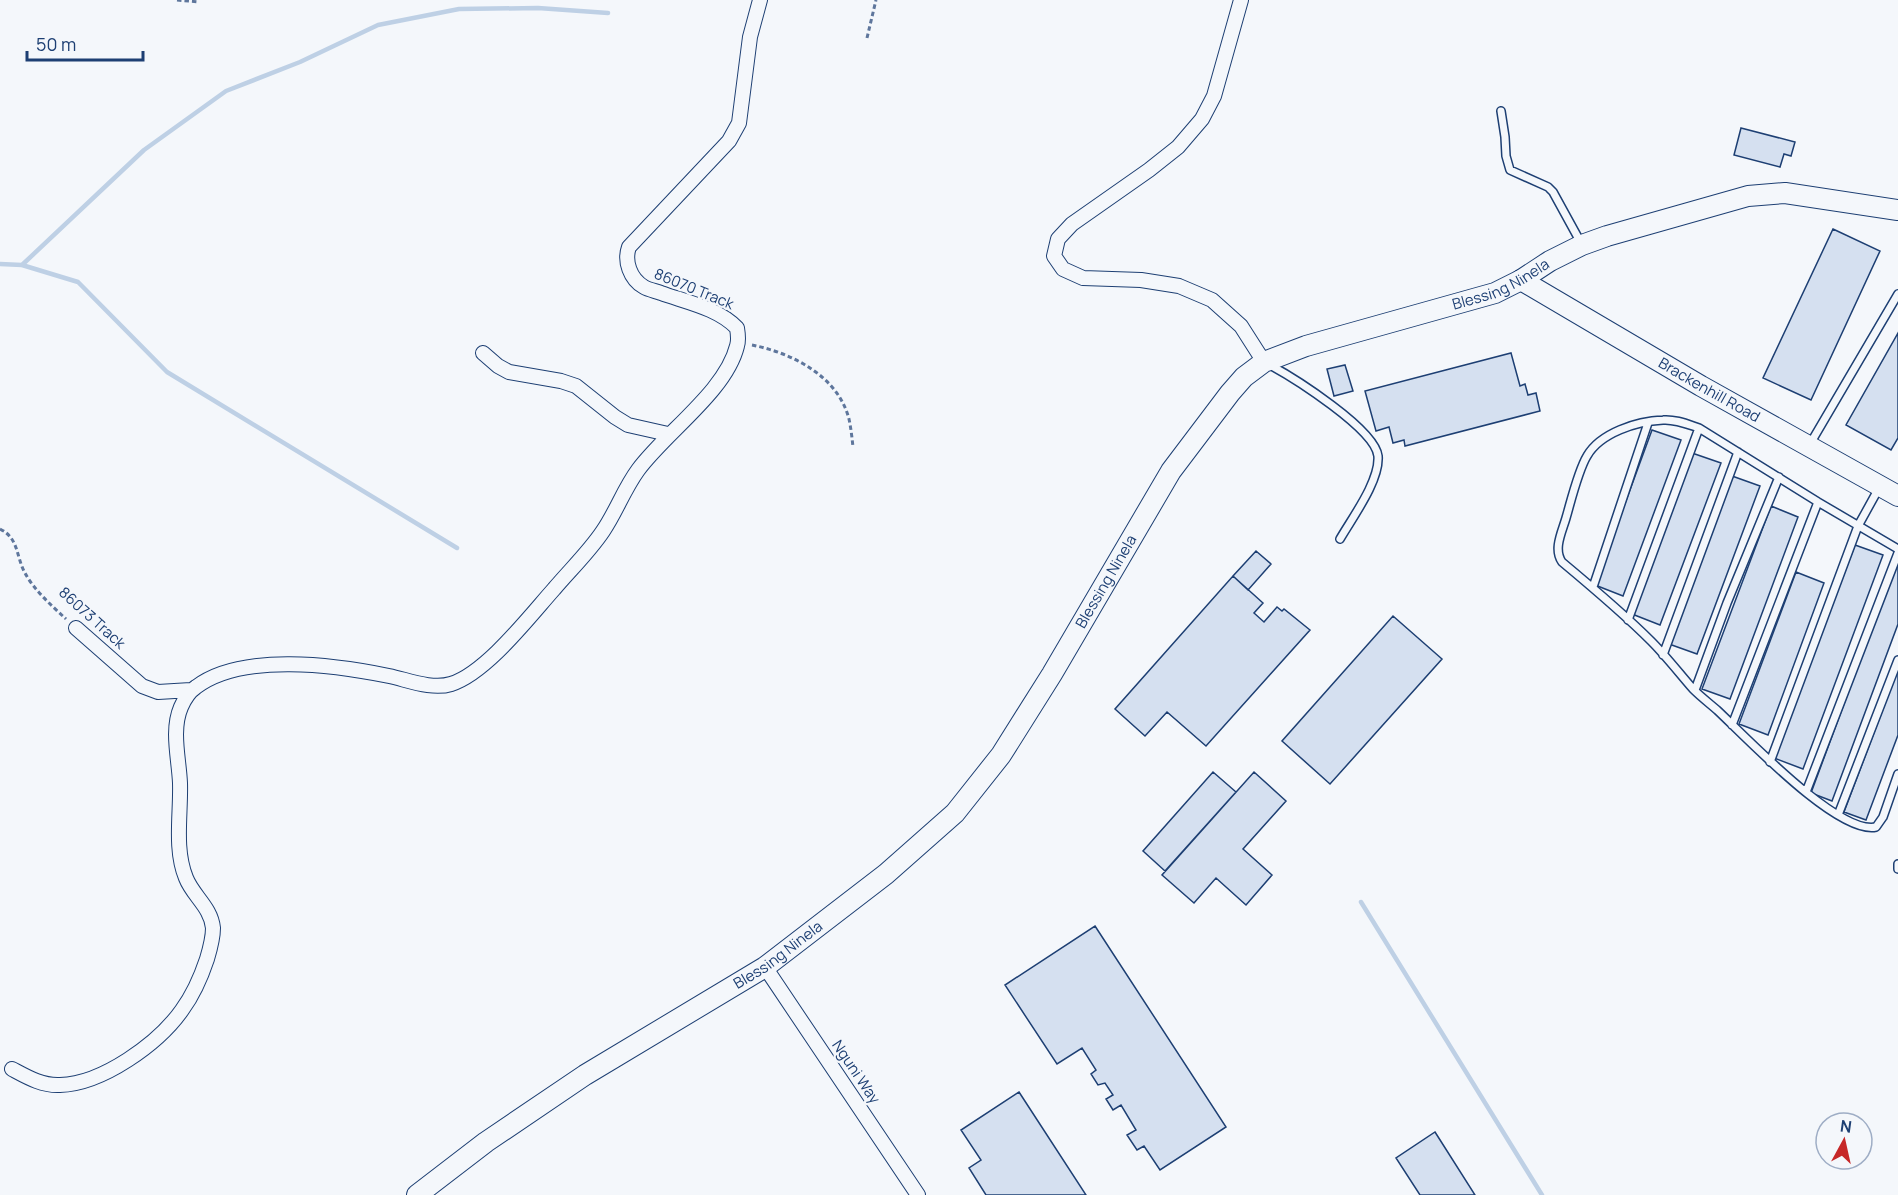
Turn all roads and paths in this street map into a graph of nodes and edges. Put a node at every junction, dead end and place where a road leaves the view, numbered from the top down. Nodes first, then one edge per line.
1 (177, 0) edge
2 (760, 0) edge
3 (876, 0) edge
4 (1241, 0) edge
5 (199, 2) dead end
6 (867, 38) dead end
7 (1501, 111) dead end
8 (1898, 210) edge
9 (1582, 245) junction
10 (1521, 280) junction
11 (1898, 294) edge
12 (738, 342) junction
13 (483, 353) dead end
14 (1264, 362) junction
15 (1648, 423) junction
16 (1699, 428) junction
17 (668, 434) junction
18 (1808, 446) junction
19 (853, 447) dead end
20 (1737, 452) junction
21 (1779, 477) junction
22 (1880, 486) junction
23 (1898, 496) edge
24 (1818, 502) junction
25 (1858, 526) junction
26 (0, 529) edge
27 (1340, 539) dead end
28 (1898, 551) edge
29 (1593, 587) junction
30 (1628, 620) junction
31 (76, 628) joint
32 (1663, 655) junction
33 (1898, 660) edge
34 (192, 690) junction
35 (1695, 690) junction
36 (1732, 725) junction
37 (1770, 762) junction
38 (1898, 774) edge
39 (1806, 792) junction
40 (1838, 816) junction
41 (1898, 864) edge
42 (1898, 869) edge
43 (765, 967) junction
44 (12, 1069) dead end
45 (417, 1195) edge
46 (918, 1195) edge

1 - 5 path
2 - 12 street, 86070 Track
3 - 6 path
4 - 14 street
7 - 9 lane
8 - 9 street, Blessing Ninela
9 - 10 street, Blessing Ninela
10 - 14 street, Blessing Ninela
10 - 18 street, Brackenhill Road
11 - 18 lane
12 - 17 street
12 - 19 path
13 - 17 street
14 - 27 lane
14 - 43 street, Blessing Ninela
15 - 16 lane
15 - 29 lane
15 - 29 lane
16 - 20 lane
16 - 30 lane
17 - 34 street
18 - 22 street, Brackenhill Road
20 - 21 lane
20 - 32 lane
21 - 24 lane
21 - 35 lane
22 - 23 street, Brackenhill Road
22 - 25 lane
24 - 25 lane
24 - 36 lane
25 - 28 lane
25 - 37 lane
26 - 31 path, 86073 Track
28 - 39 lane
29 - 30 lane
30 - 32 lane
31 - 34 street, 86073 Track
32 - 35 lane
33 - 40 lane
34 - 44 street
35 - 36 lane
36 - 37 lane
37 - 39 lane
38 - 40 lane
39 - 40 lane
41 - 42 lane
43 - 45 street, Blessing Ninela
43 - 46 street, Nguni Way

